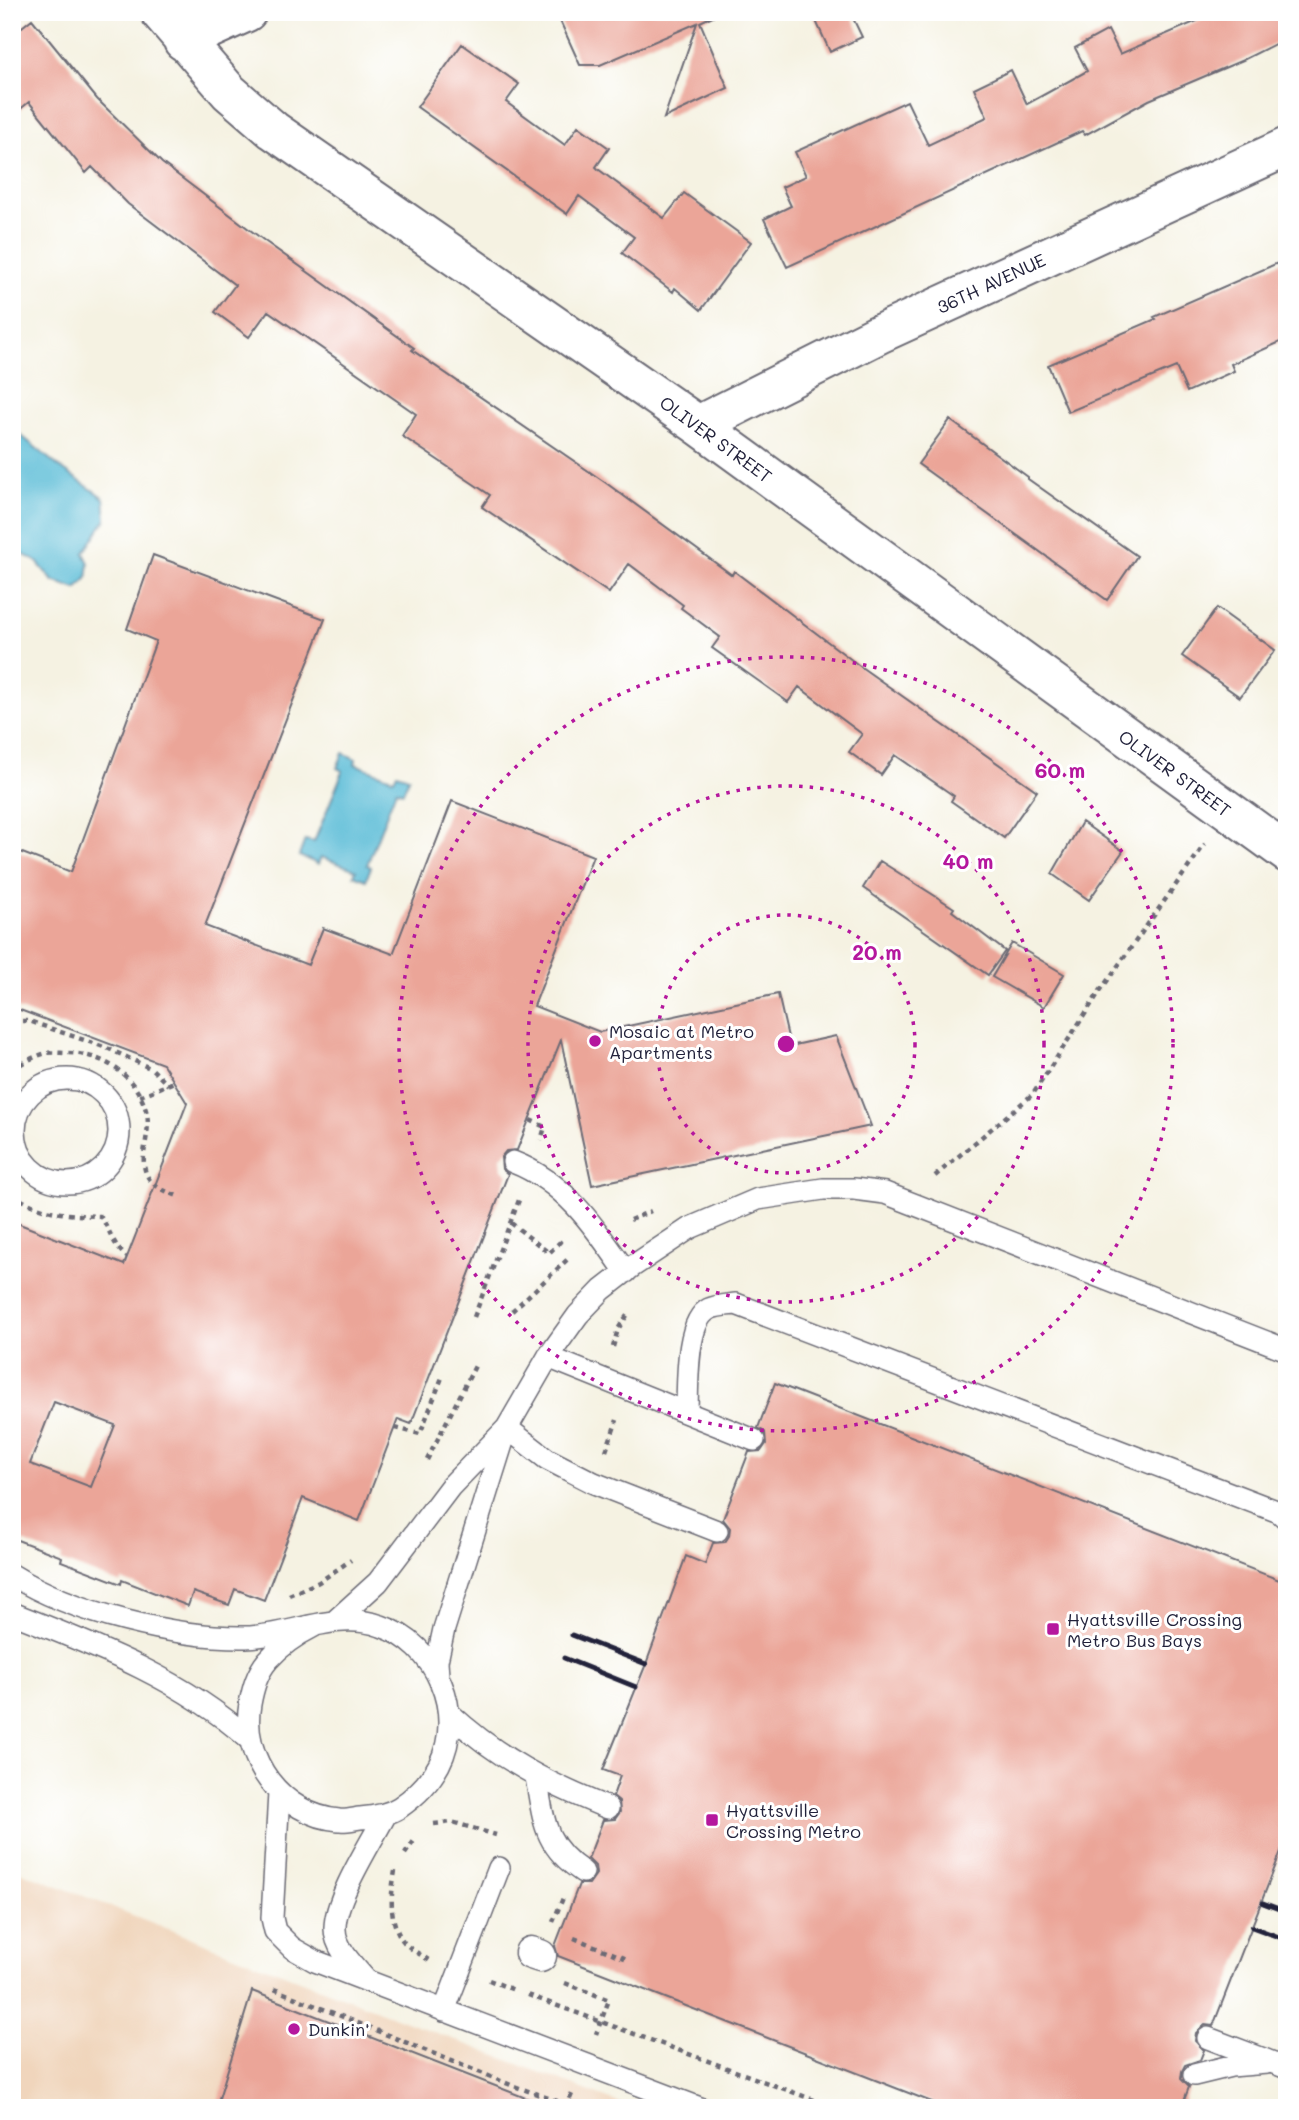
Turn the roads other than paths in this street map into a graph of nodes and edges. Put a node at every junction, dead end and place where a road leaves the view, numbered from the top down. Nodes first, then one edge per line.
1 (247, 12) edge
2 (171, 27) edge
3 (1287, 147) edge
4 (698, 425) junction
5 (1278, 836) edge
6 (513, 1161) dead end
7 (45, 1178) joint
8 (626, 1272) junction
9 (1287, 1350) edge
10 (548, 1357) junction
11 (687, 1411) junction
12 (507, 1428) junction
13 (754, 1440) dead end
14 (1287, 1519) edge
15 (717, 1531) dead end
16 (12, 1576) edge
17 (12, 1613) edge
18 (335, 1621) junction
19 (314, 1626) junction
20 (438, 1676) junction
21 (449, 1713) junction
22 (249, 1739) junction
23 (536, 1777) junction
24 (279, 1793) junction
25 (608, 1808) dead end
26 (386, 1814) junction
27 (499, 1868) dead end
28 (583, 1872) dead end
29 (367, 1981) junction
30 (444, 2011) junction
31 (1208, 2038) dead end
32 (1280, 2065) edge
33 (1194, 2075) dead end
34 (699, 2108) edge

1 - 2 street
2 - 4 street, OLIVER STREET
3 - 4 street, 36TH AVENUE
4 - 5 street, OLIVER STREET
6 - 8 lane
7 - 7 lane
8 - 9 lane
8 - 10 lane
10 - 11 lane
10 - 12 lane
11 - 13 lane
11 - 14 lane
12 - 15 lane
12 - 18 lane
12 - 20 lane
16 - 19 lane
17 - 22 lane
18 - 19 lane
18 - 20 lane
19 - 22 lane
20 - 21 lane
21 - 23 lane
21 - 26 lane
22 - 24 lane
23 - 25 lane
23 - 28 lane
24 - 26 lane
24 - 29 lane
26 - 29 lane
27 - 30 lane
29 - 30 lane
30 - 34 lane
31 - 32 lane
32 - 33 lane

